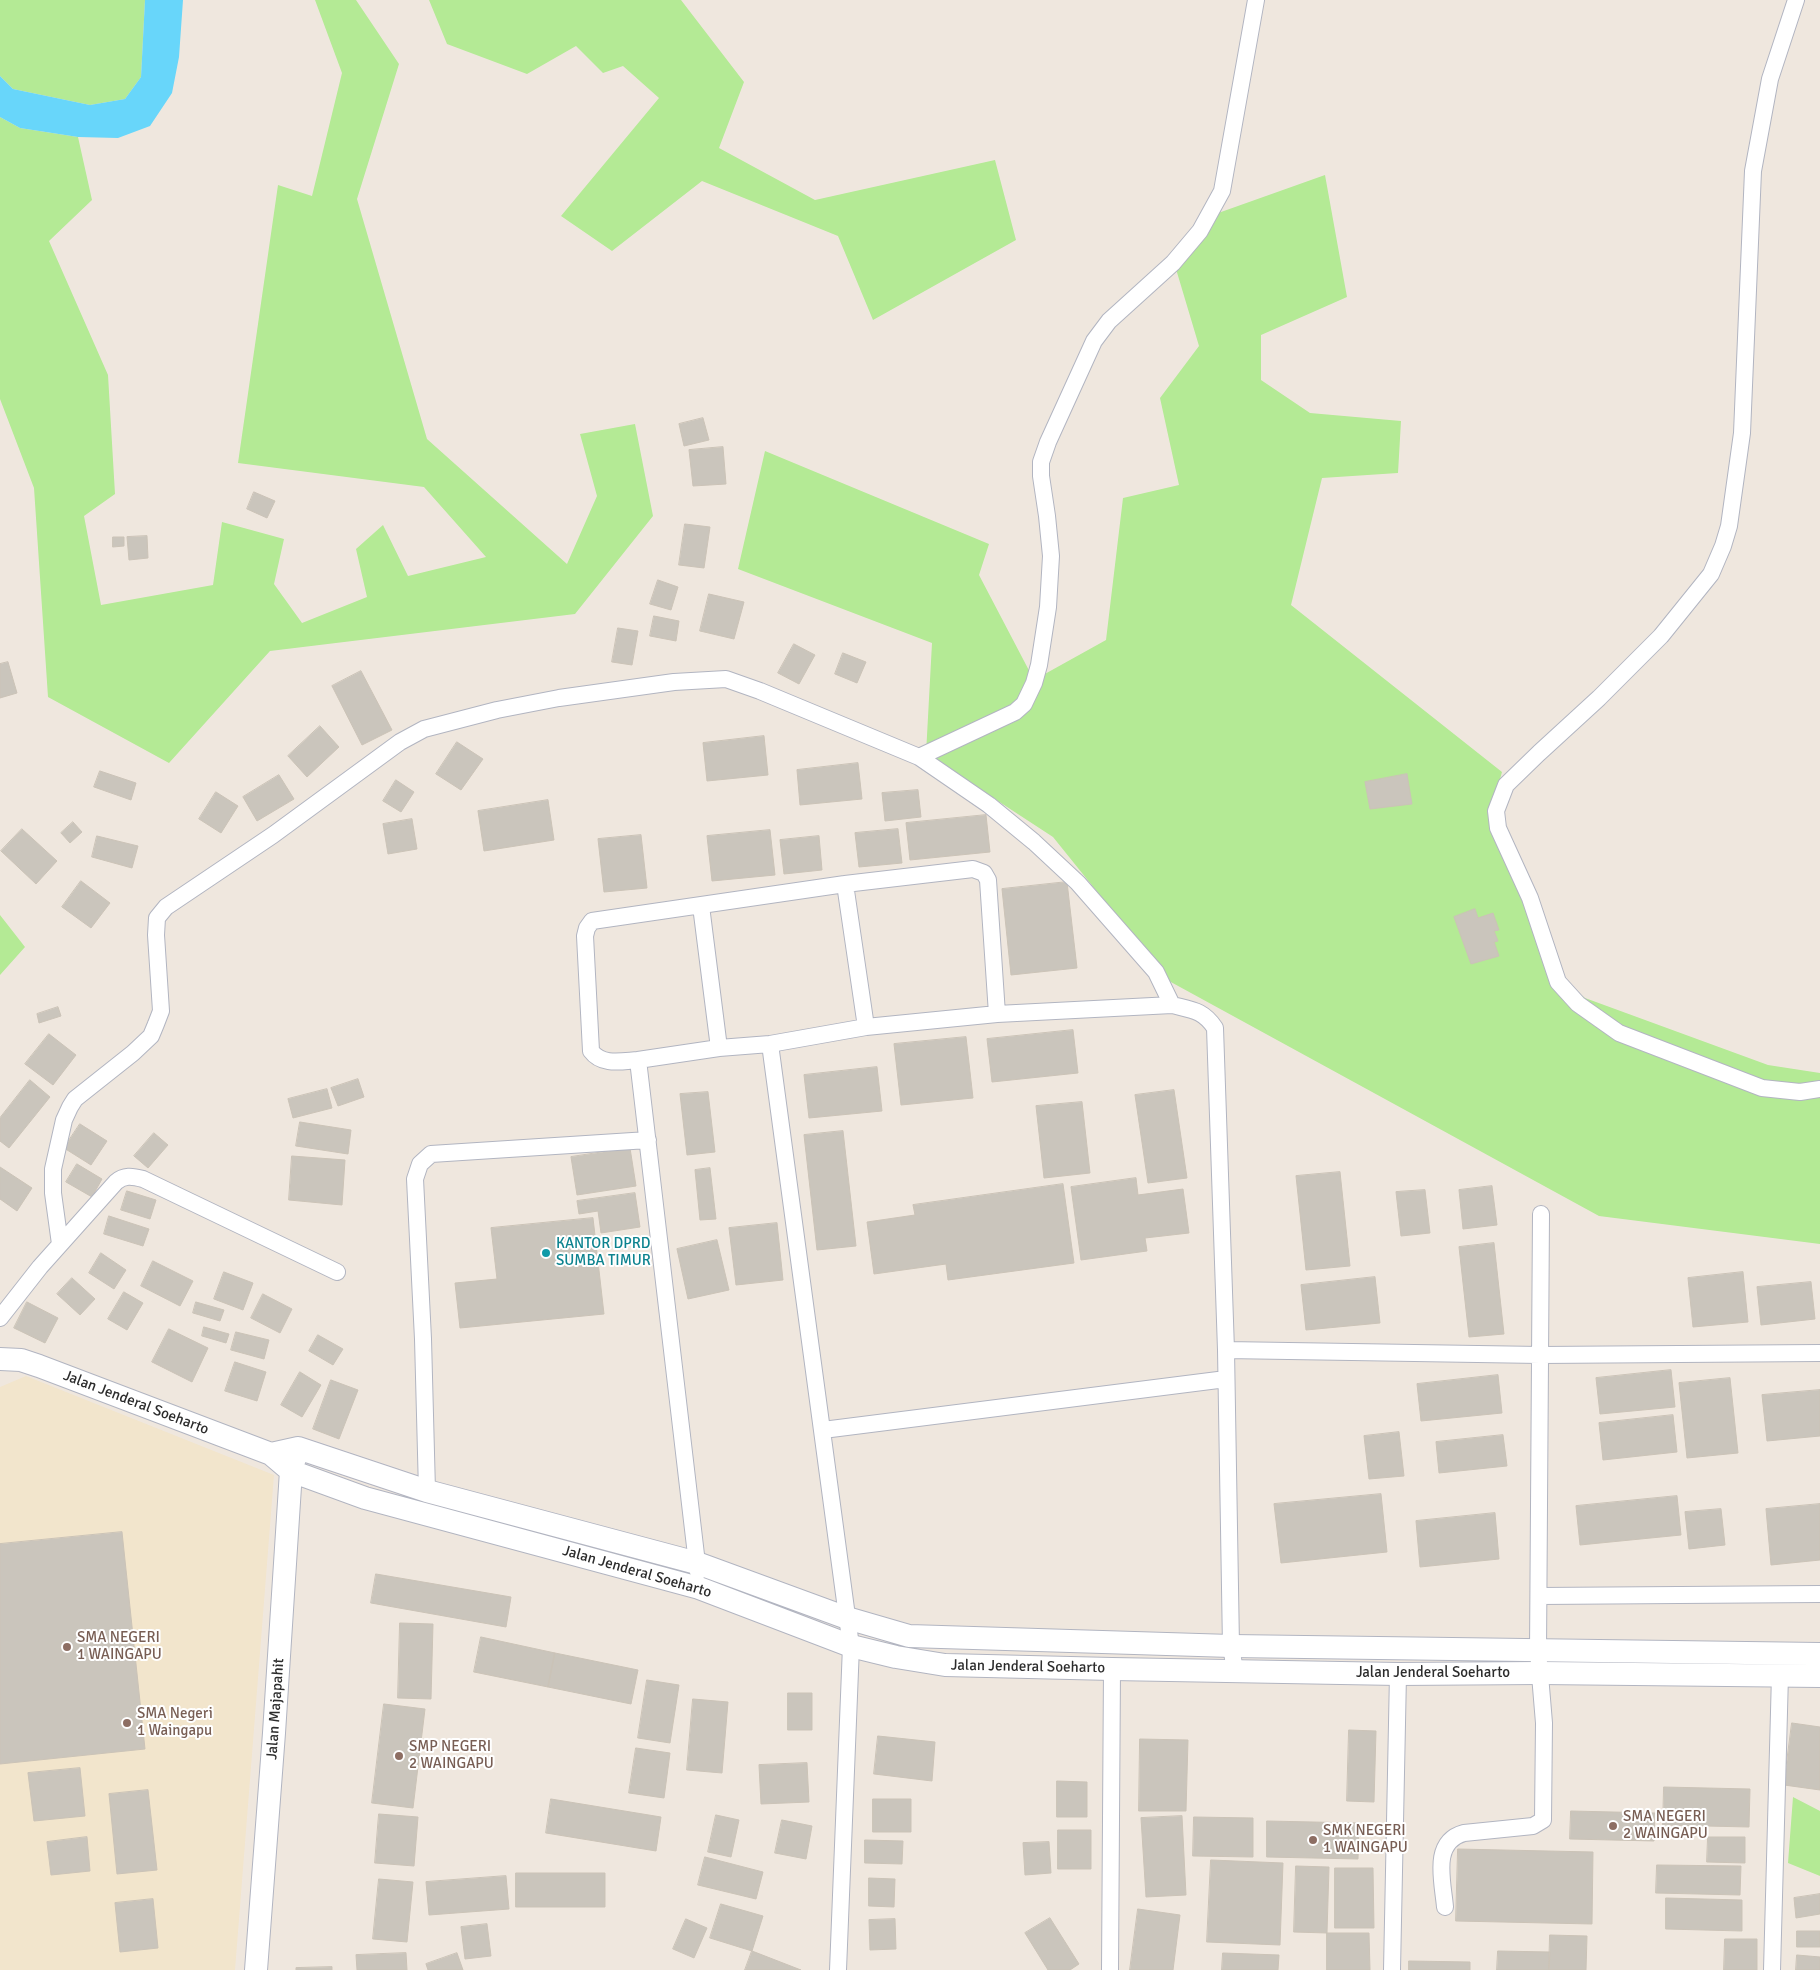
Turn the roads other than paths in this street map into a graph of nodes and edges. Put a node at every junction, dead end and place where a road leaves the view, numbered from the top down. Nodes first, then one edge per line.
1 (1256, 0) edge
2 (1796, 0) edge
3 (919, 757) junction
4 (845, 884) junction
5 (701, 906) junction
6 (1172, 1005) junction
7 (996, 1014) junction
8 (866, 1027) junction
9 (770, 1044) junction
10 (719, 1048) junction
11 (638, 1060) junction
12 (1820, 1089) edge
13 (648, 1140) junction
14 (1542, 1214) dead end
15 (60, 1244) junction
16 (337, 1272) dead end
17 (0, 1318) edge
18 (1226, 1350) junction
19 (1820, 1353) edge
20 (1540, 1355) junction
21 (0, 1359) edge
22 (1226, 1379) junction
23 (823, 1430) junction
24 (298, 1448) junction
25 (271, 1454) junction
26 (291, 1471) junction
27 (427, 1492) junction
28 (697, 1563) junction
29 (699, 1588) junction
30 (1820, 1594) edge
31 (1539, 1596) junction
32 (847, 1618) junction
33 (851, 1646) junction
34 (1231, 1646) junction
35 (1820, 1654) edge
36 (1539, 1662) junction
37 (1112, 1669) junction
38 (1235, 1671) junction
39 (1398, 1674) junction
40 (1780, 1675) junction
41 (1820, 1676) edge
42 (1445, 1907) dead end
43 (256, 1970) edge
44 (838, 1970) edge
45 (1110, 1970) edge
46 (1392, 1970) edge
47 (1772, 1970) edge

1 - 3 street
2 - 12 street
3 - 6 street
3 - 15 street
4 - 5 street
4 - 7 street
4 - 8 street
5 - 10 street
5 - 11 street
6 - 7 street
6 - 18 street
7 - 8 street
8 - 9 street
9 - 10 street
9 - 23 street
10 - 11 street
11 - 13 street
13 - 27 street
13 - 28 street
14 - 20 street
15 - 16 street
15 - 17 street
18 - 20 street
18 - 22 street
19 - 20 street
20 - 31 street
21 - 25 main road, Jalan Jenderal Soeharto
22 - 23 street
22 - 34 street
23 - 32 street
24 - 25 main road
24 - 26 main road, Jalan Majapahit
24 - 27 main road, Jalan Jenderal Soeharto
25 - 26 main road, Jalan Jenderal Soeharto
26 - 29 main road, Jalan Jenderal Soeharto
26 - 43 main road, Jalan Majapahit
27 - 28 main road, Jalan Jenderal Soeharto
28 - 29 street
28 - 32 main road, Jalan Jenderal Soeharto
29 - 33 main road, Jalan Jenderal Soeharto
30 - 31 street
31 - 36 street
32 - 33 street
32 - 34 main road, Jalan Jenderal Soeharto
33 - 37 main road, Jalan Jenderal Soeharto
33 - 44 street
34 - 36 main road, Jalan Jenderal Soeharto
34 - 38 street
35 - 36 main road, Jalan Jenderal Soeharto
36 - 39 main road, Jalan Jenderal Soeharto
36 - 40 main road, Jalan Jenderal Soeharto
36 - 42 street
37 - 38 main road, Jalan Jenderal Soeharto
37 - 45 street
38 - 39 main road, Jalan Jenderal Soeharto
39 - 46 street
40 - 41 main road, Jalan Jenderal Soeharto
40 - 47 street

